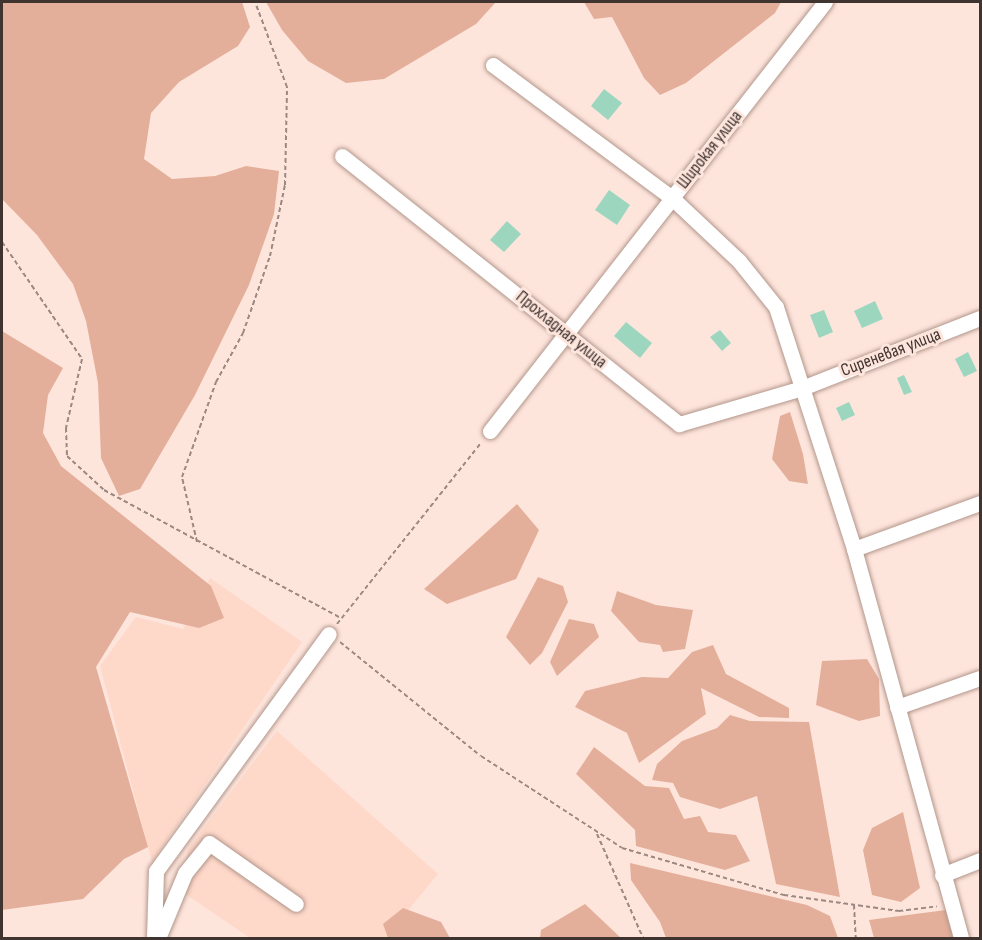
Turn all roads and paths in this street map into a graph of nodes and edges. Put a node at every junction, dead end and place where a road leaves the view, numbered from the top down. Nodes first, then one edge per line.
1 (255, 2) edge
2 (825, 2) edge
3 (493, 65) dead end
4 (342, 156) dead end
5 (672, 198) junction
6 (2, 242) edge
7 (981, 318) edge
8 (567, 335) junction
9 (802, 388) junction
10 (490, 431) joint
11 (981, 503) edge
12 (197, 542) junction
13 (854, 549) junction
14 (341, 618) junction
15 (329, 634) junction
16 (981, 678) edge
17 (897, 707) junction
18 (596, 831) junction
19 (981, 860) edge
20 (942, 875) junction
21 (296, 904) dead end
22 (854, 905) junction
23 (950, 905) junction
24 (156, 939) edge
25 (643, 939) edge
26 (856, 939) edge
27 (961, 939) edge

1 - 12 path
2 - 5 street, Широкая улица
3 - 5 street
4 - 8 street, Прохладная улица
5 - 8 street
5 - 9 street, Широкая улица
6 - 12 path
7 - 9 street, Сиреневая улица
8 - 9 street, Прохладная улица
8 - 10 street
9 - 13 street, Широкая улица
10 - 14 path
11 - 13 street
12 - 14 path
13 - 17 street, Широкая улица
14 - 15 path
15 - 18 path
15 - 24 street
16 - 17 street
17 - 20 street, Широкая улица
18 - 22 path
18 - 25 path
19 - 20 street
20 - 23 street, Широкая улица
21 - 24 street
22 - 23 path
22 - 26 path
23 - 27 street, Широкая улица

